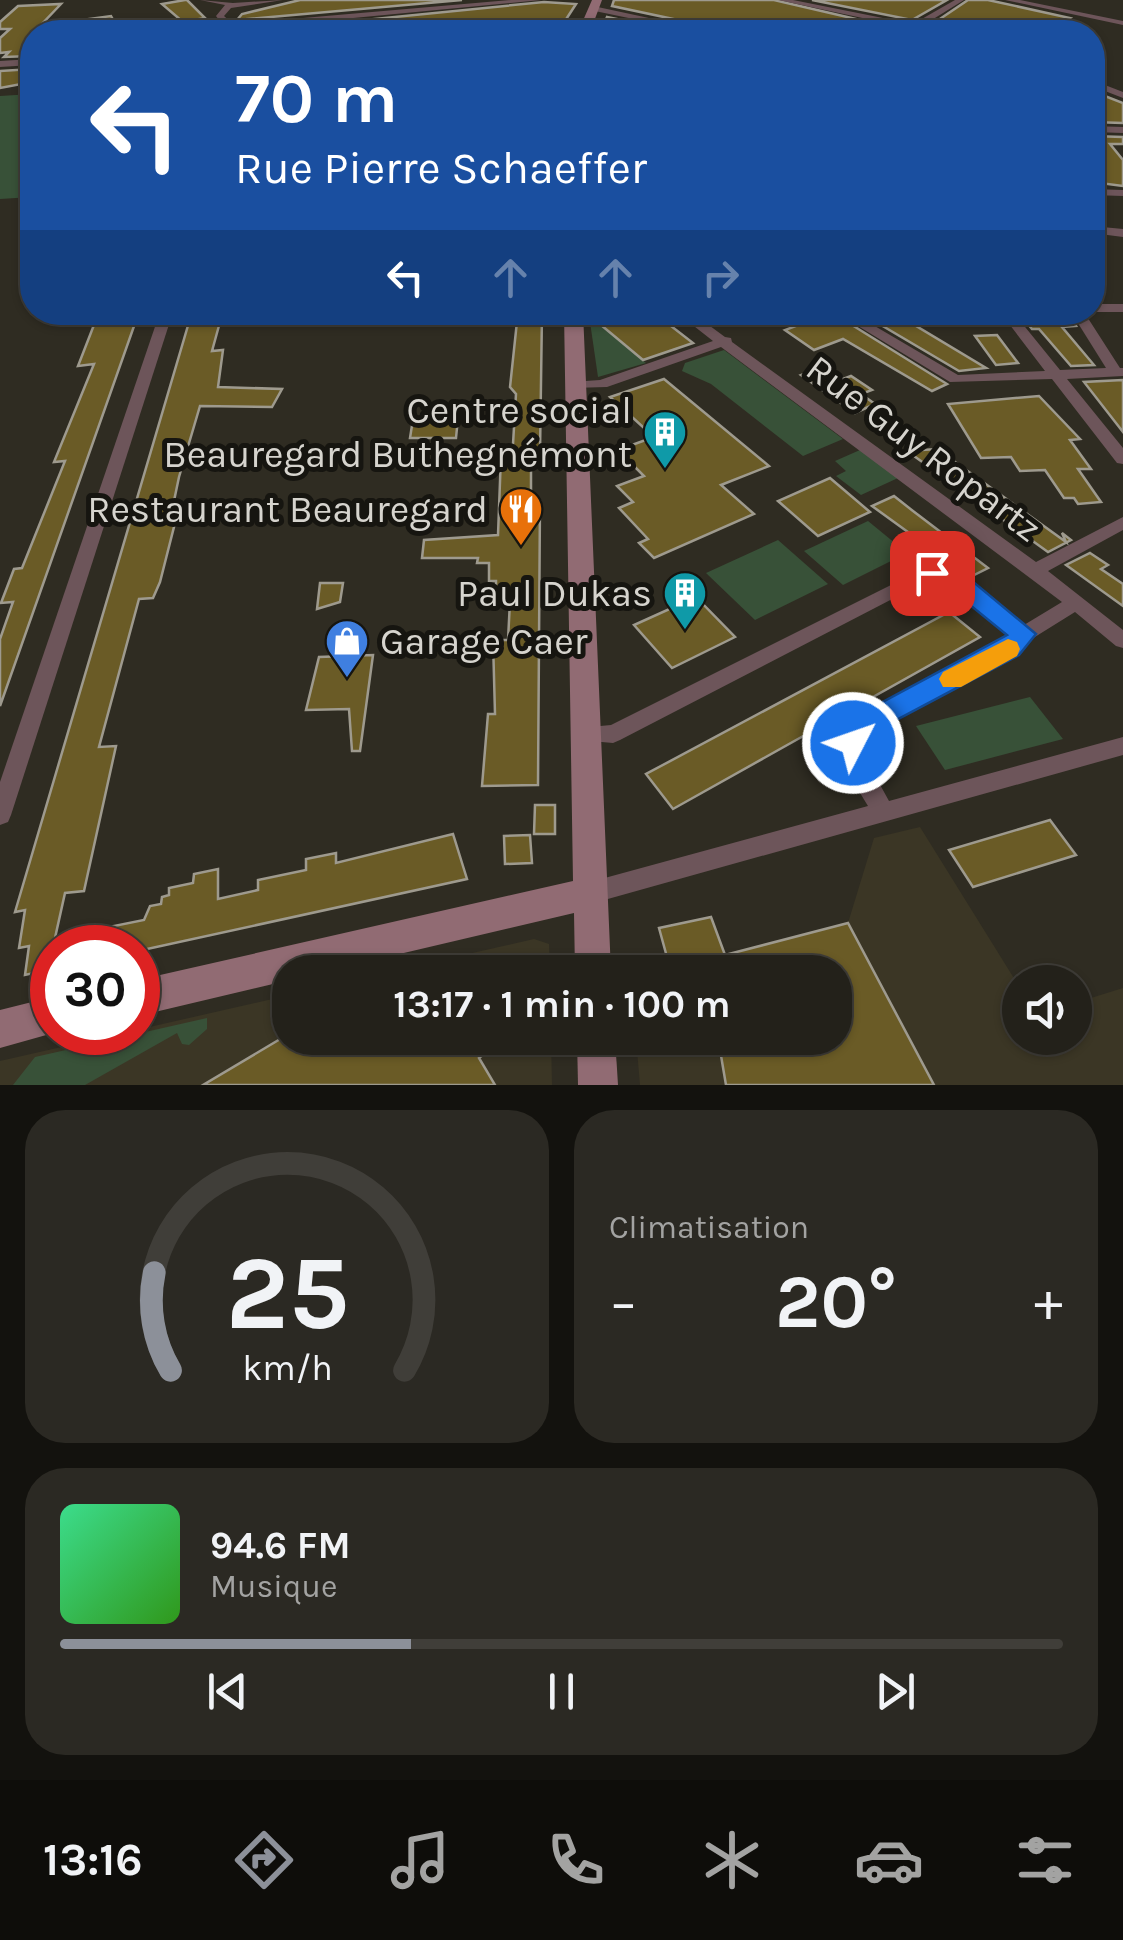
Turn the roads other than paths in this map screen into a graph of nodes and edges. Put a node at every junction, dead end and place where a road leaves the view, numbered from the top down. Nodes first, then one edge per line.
1 (204, 0) edge
2 (279, 0) edge
3 (536, 0) edge
4 (782, 0) edge
5 (960, 0) edge
6 (1009, 0) edge
7 (595, 4) edge
8 (231, 6) junction
9 (224, 20) edge
10 (309, 20) edge
11 (658, 20) edge
12 (880, 20) edge
13 (926, 20) edge
14 (1123, 22) edge
15 (163, 325) edge
16 (574, 325) edge
17 (702, 325) edge
18 (862, 325) edge
19 (1016, 325) edge
20 (1086, 325) edge
21 (726, 341) junction
22 (1119, 372) edge
23 (1056, 376) junction
24 (576, 385) junction
25 (1123, 458) edge
26 (1123, 522) edge
27 (1034, 570) junction
28 (1077, 602) junction
29 (1017, 641) junction
30 (1123, 642) edge
31 (586, 734) junction
32 (1122, 748) edge
33 (883, 811) junction
34 (0, 815) edge
35 (590, 894) junction
36 (592, 955) edge
37 (160, 993) edge
38 (597, 1055) edge
39 (598, 1085) edge

1 - 8 street
2 - 8 street
3 - 10 street
4 - 12 street
5 - 13 street
6 - 14 street
7 - 11 street
8 - 9 street
15 - 34 street
16 - 24 street
17 - 21 street, Rue Guy Ropartz
18 - 23 street
19 - 23 street
20 - 22 street
21 - 24 street
21 - 27 street, Rue Guy Ropartz
22 - 23 street
23 - 25 street
24 - 31 street
26 - 27 street
27 - 28 street, Rue Guy Ropartz
28 - 29 street
28 - 30 street, Rue Guy Ropartz
29 - 31 street
29 - 33 street
31 - 35 street
32 - 33 street
33 - 35 street
35 - 36 street
35 - 37 street
38 - 39 street

